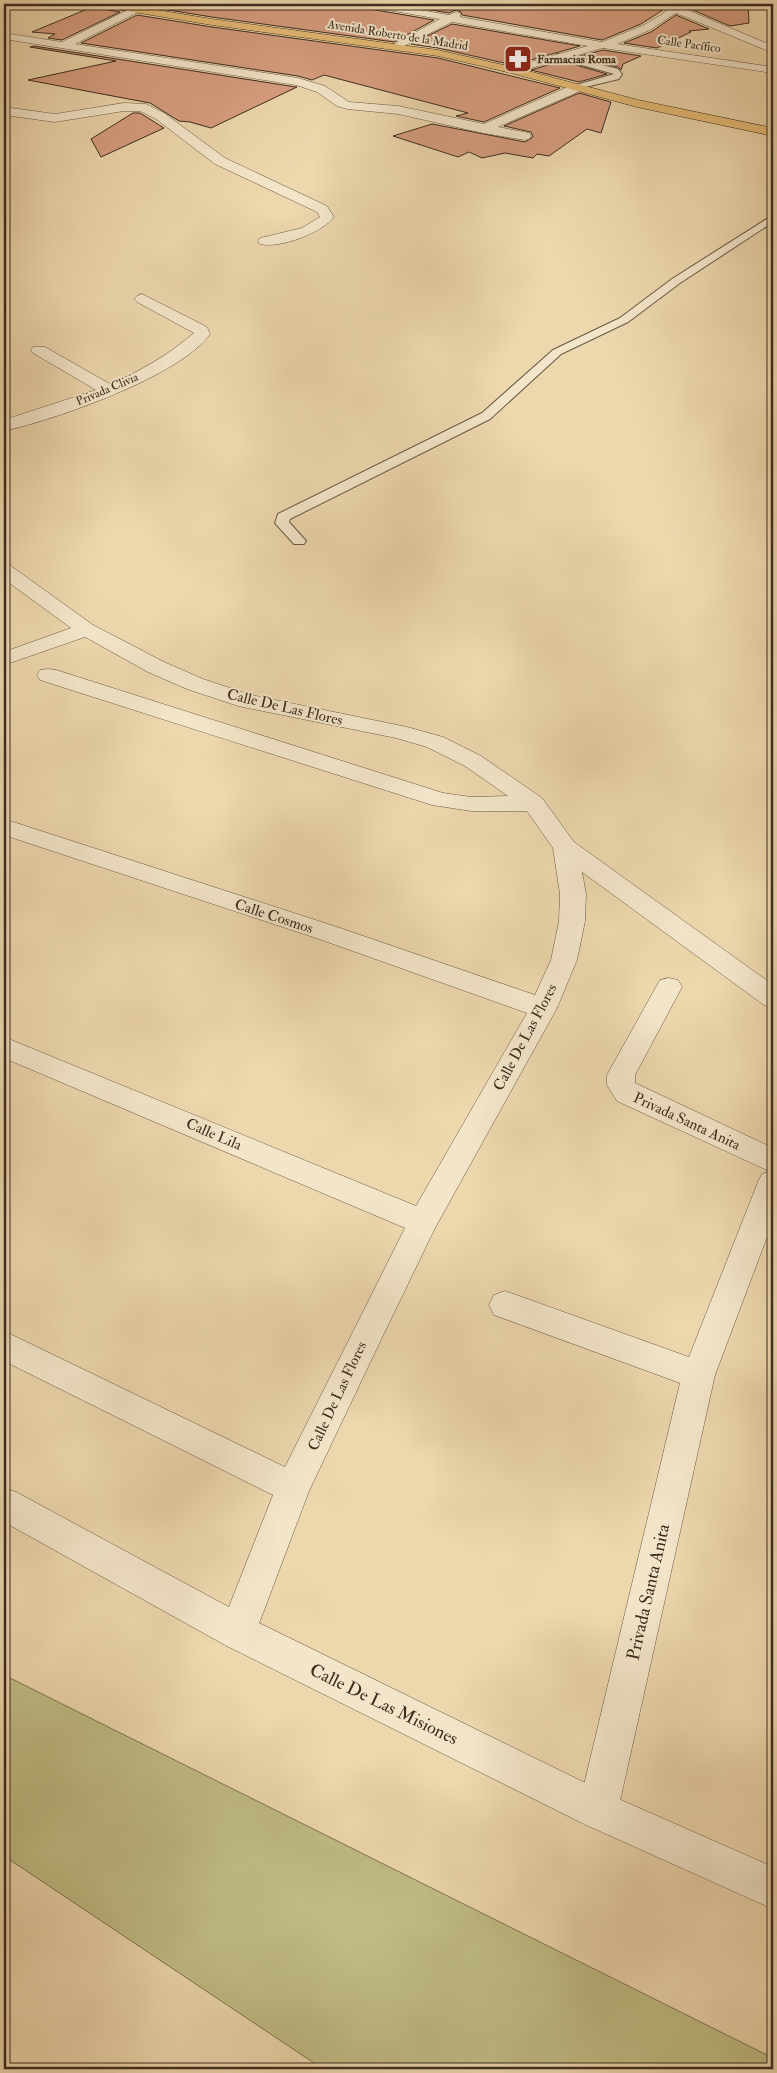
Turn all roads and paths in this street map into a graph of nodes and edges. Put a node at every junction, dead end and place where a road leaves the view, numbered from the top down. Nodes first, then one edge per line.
1 (103, 4) edge
2 (370, 4) edge
3 (678, 6) edge
4 (467, 8) dead end
5 (136, 9) junction
6 (450, 18) junction
7 (4, 36) edge
8 (773, 40) edge
9 (760, 43) junction
10 (64, 45) junction
11 (602, 45) junction
12 (398, 46) junction
13 (773, 50) edge
14 (560, 56) junction
15 (513, 70) junction
16 (773, 70) edge
17 (576, 88) junction
18 (4, 110) edge
19 (483, 129) junction
20 (773, 132) edge
21 (525, 136) dead end
22 (773, 218) edge
23 (265, 241) dead end
24 (142, 299) dead end
25 (39, 350) dead end
26 (108, 390) junction
27 (4, 426) edge
28 (299, 541) dead end
29 (4, 570) edge
30 (86, 628) junction
31 (4, 659) edge
32 (48, 675) dead end
33 (534, 803) junction
34 (4, 826) edge
35 (565, 848) junction
36 (668, 987) dead end
37 (773, 998) edge
38 (543, 1008) junction
39 (4, 1047) edge
40 (773, 1161) edge
41 (773, 1182) edge
42 (423, 1222) junction
43 (505, 1305) dead end
44 (4, 1345) edge
45 (698, 1375) junction
46 (294, 1488) junction
47 (4, 1504) edge
48 (238, 1632) junction
49 (598, 1810) junction
50 (773, 1888) edge

1 - 5 main road, Avenida Roberto de la Madrid
2 - 6 street, Calle Pacífico
3 - 9 street, Calle Pacífico
3 - 11 street
4 - 6 street
5 - 10 street
5 - 12 main road, Avenida Roberto de la Madrid
6 - 11 street, Calle Pacífico
6 - 12 street
7 - 10 street
8 - 9 street
9 - 13 street, Calle Pacífico
10 - 19 street
11 - 14 street
11 - 16 street, Calle Pacífico
12 - 15 main road, Avenida Roberto de la Madrid
14 - 15 street
14 - 17 lane
15 - 17 main road, Avenida Roberto de la Madrid
17 - 19 street
17 - 20 main road, Avenida Roberto de la Madrid
18 - 23 street
19 - 21 street
22 - 28 lane
24 - 26 street, Privada Clivia
25 - 26 street
26 - 27 street, Privada Clivia
29 - 30 street, Calle De Las Flores
30 - 31 street
30 - 33 street, Calle De Las Flores
32 - 33 street
33 - 35 street, Calle De Las Flores
34 - 38 street, Calle Cosmos
35 - 37 street
35 - 38 street, Calle De Las Flores
36 - 40 street, Privada Santa Anita
38 - 42 street, Calle De Las Flores
39 - 42 street, Calle Lila
41 - 45 street, Privada Santa Anita
42 - 46 street, Calle De Las Flores
43 - 45 street
44 - 46 street
45 - 49 street, Privada Santa Anita
46 - 48 street, Calle De Las Flores
47 - 48 street, Calle De Las Misiones
48 - 49 street, Calle De Las Misiones
49 - 50 street, Calle De Las Misiones

